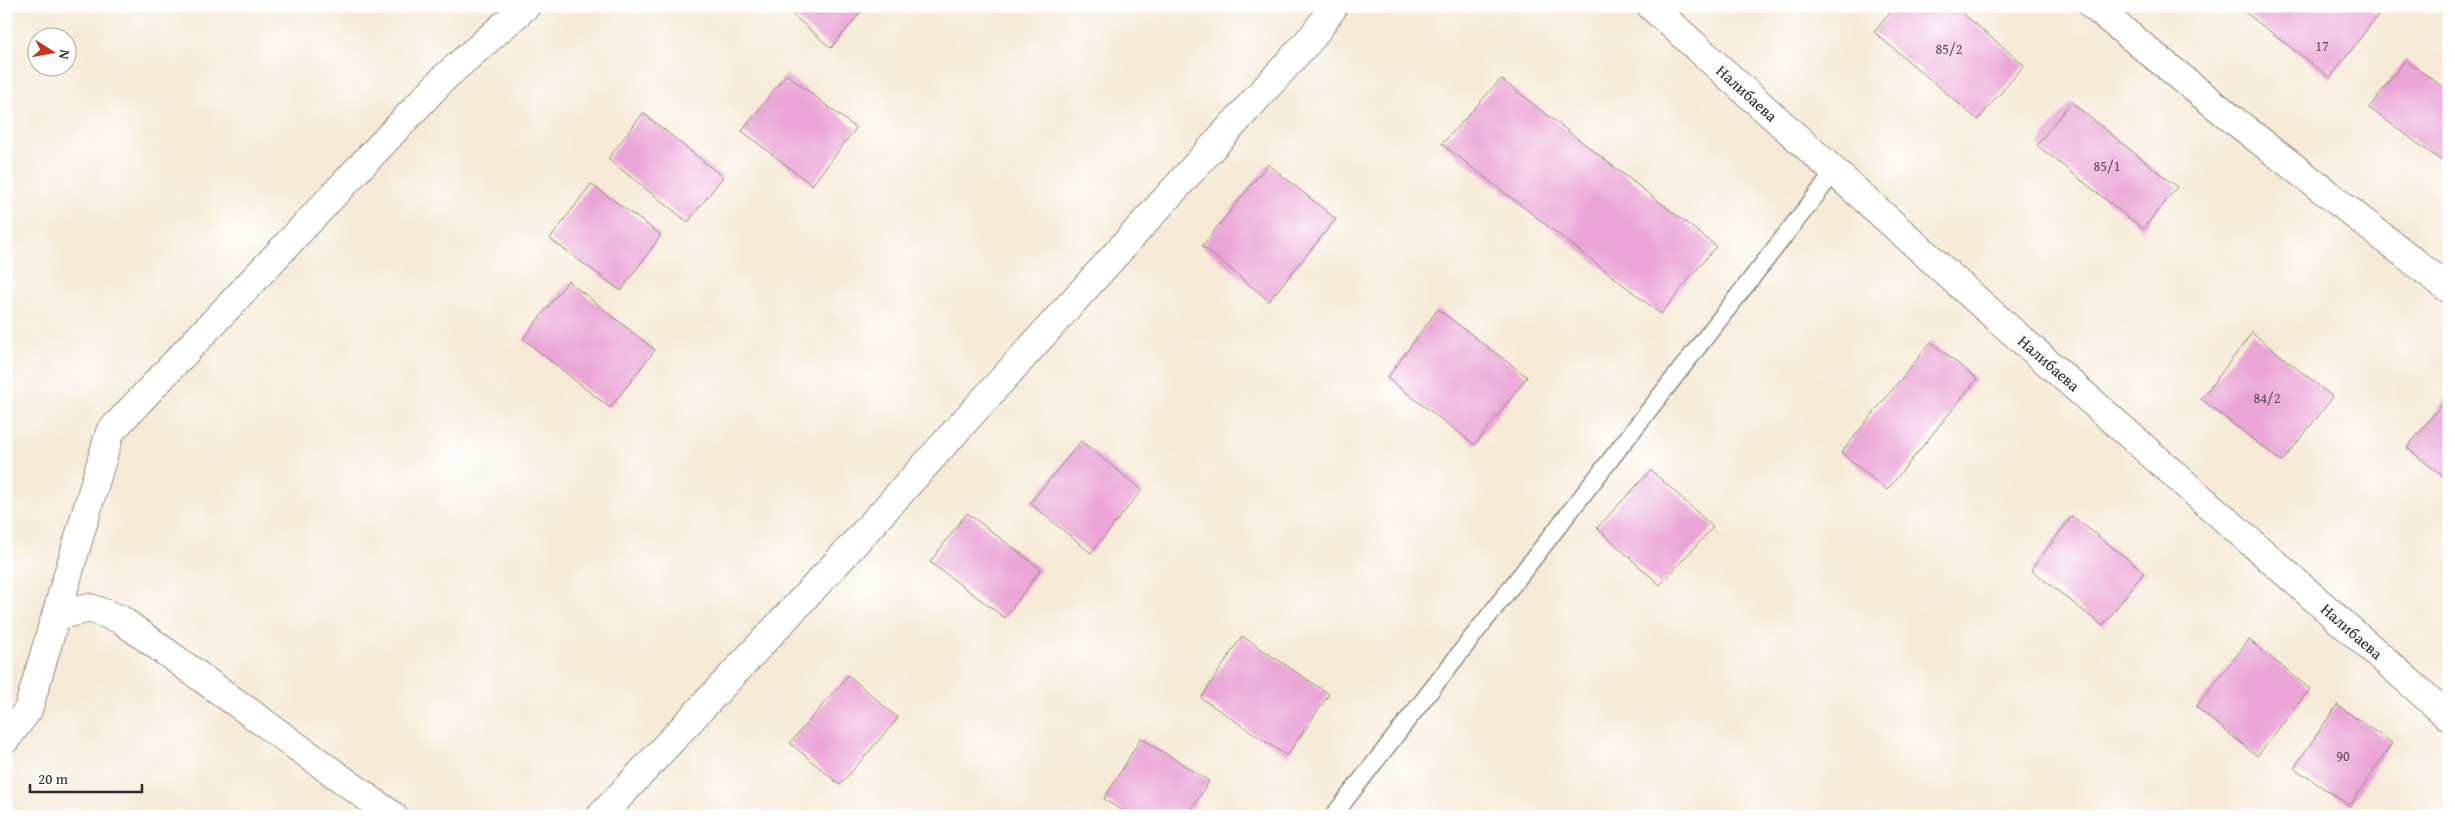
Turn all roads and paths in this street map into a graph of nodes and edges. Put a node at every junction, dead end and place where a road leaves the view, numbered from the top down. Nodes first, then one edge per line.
1 (526, 6) edge
2 (1334, 6) edge
3 (1652, 6) edge
4 (2093, 6) edge
5 (1834, 171) junction
6 (2449, 289) edge
7 (56, 616) junction
8 (2449, 717) edge
9 (6, 739) edge
10 (392, 816) edge
11 (601, 816) edge
12 (1333, 816) edge

1 - 7 street
2 - 11 street
3 - 5 street, Налибаева
4 - 6 street
5 - 8 street, Налибаева
5 - 12 lane
7 - 9 street
7 - 10 street

